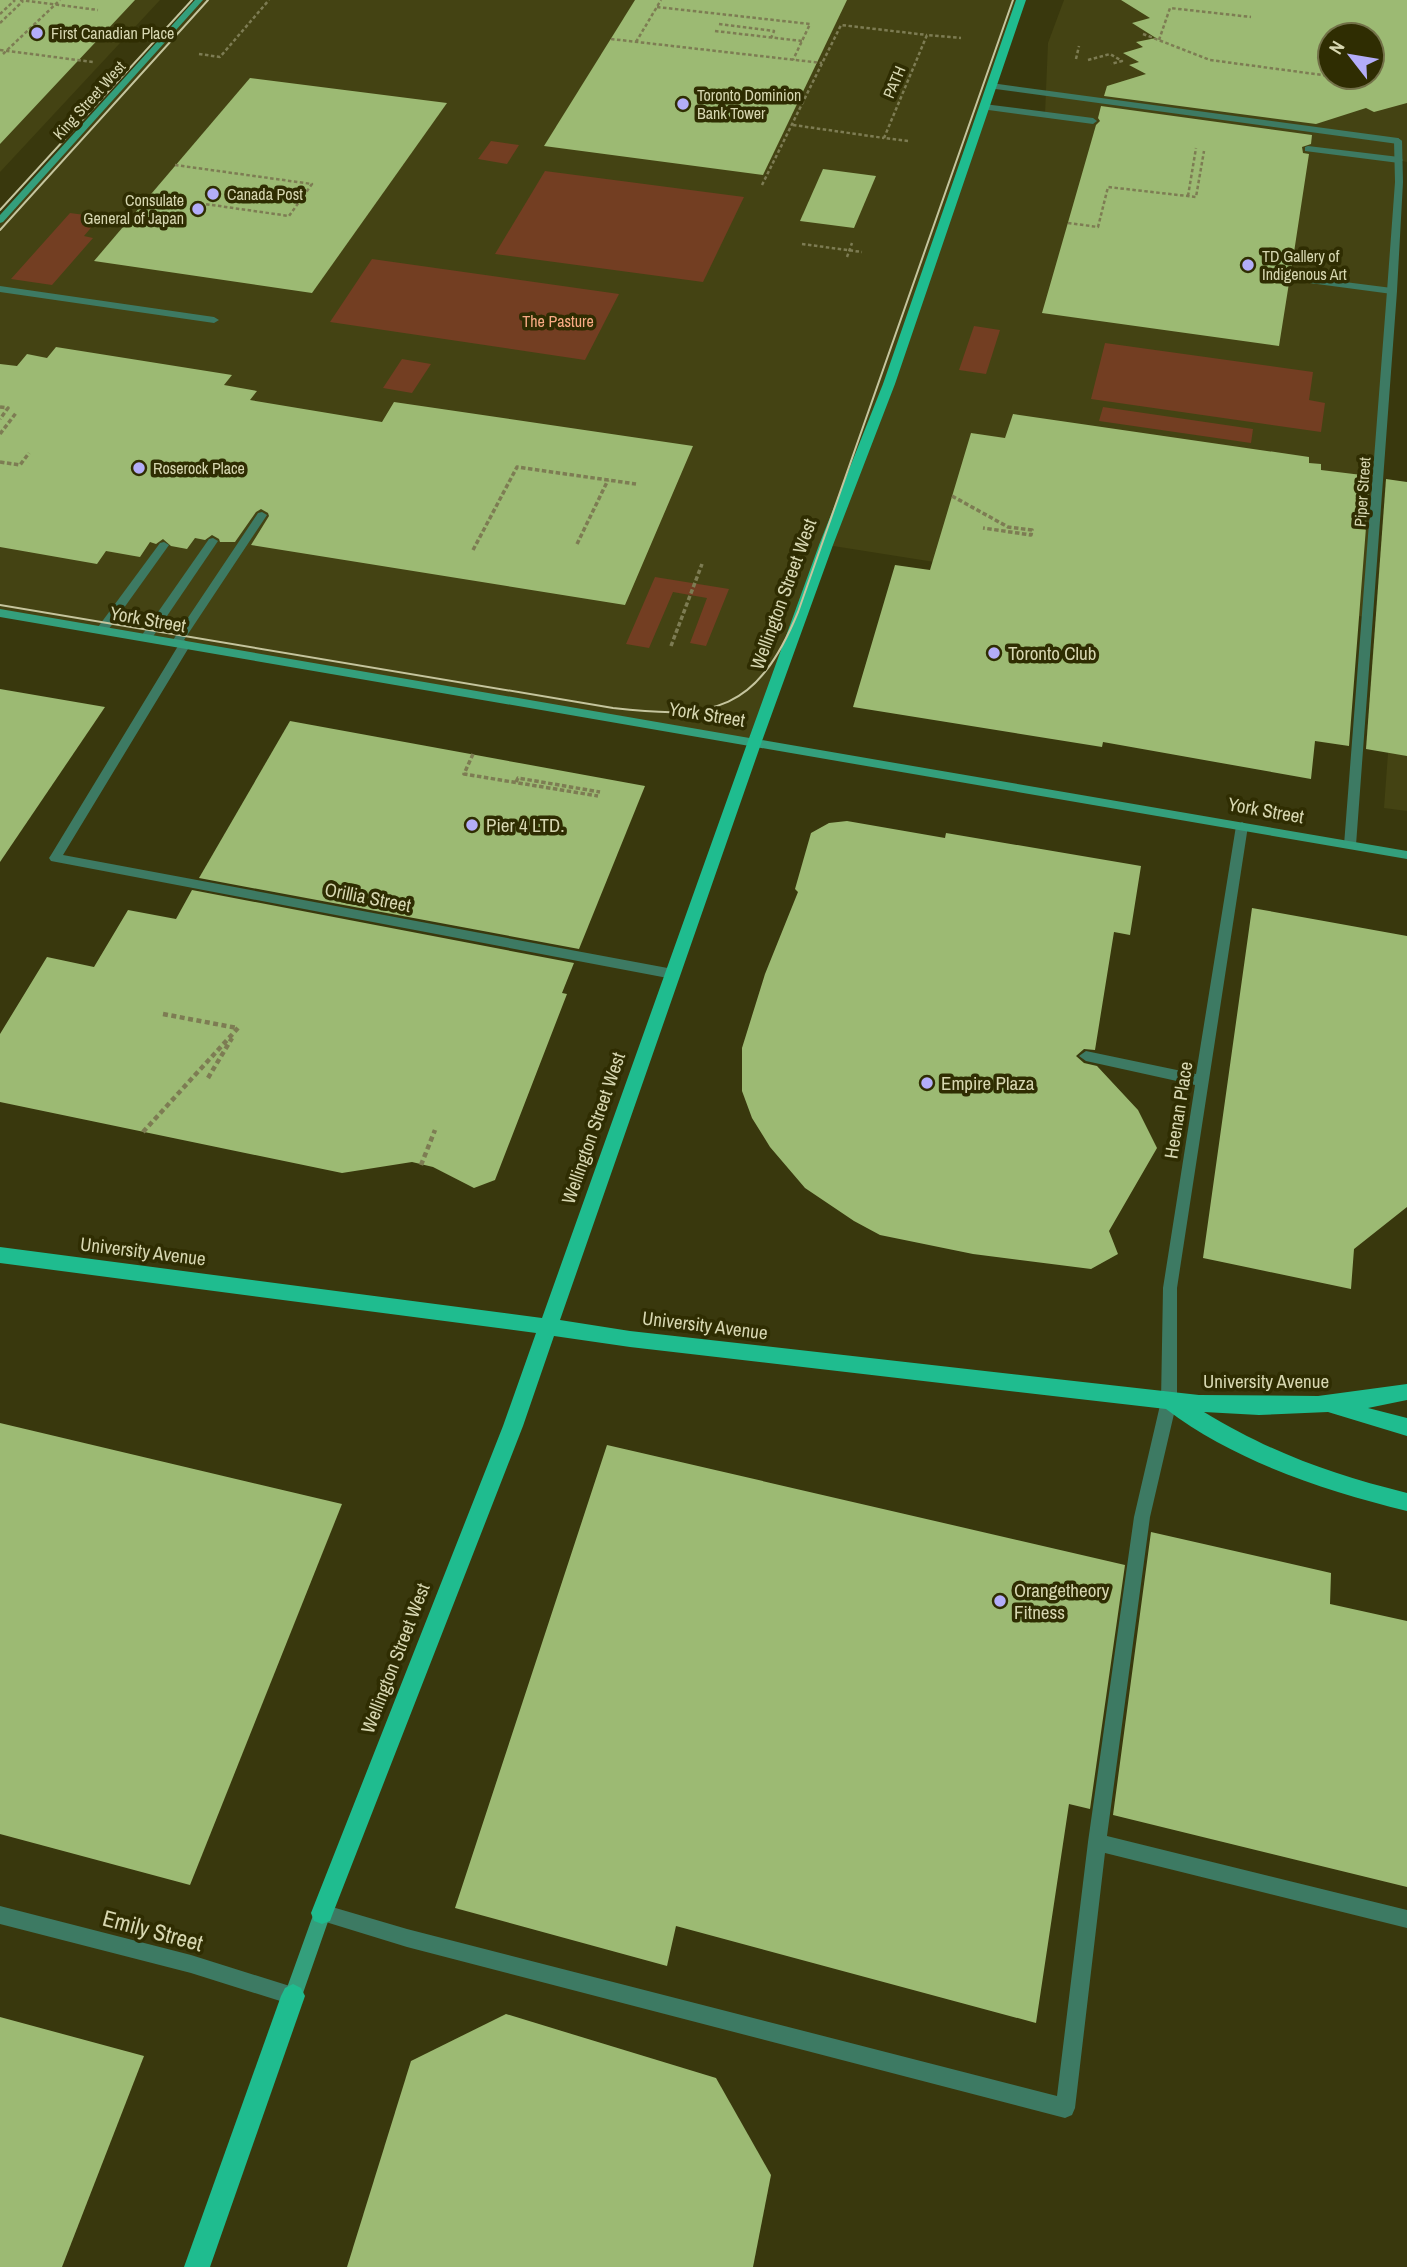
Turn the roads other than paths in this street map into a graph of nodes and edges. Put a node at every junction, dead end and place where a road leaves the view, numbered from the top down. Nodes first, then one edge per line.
1 (200, 0) edge
2 (1021, 0) edge
3 (991, 86) junction
4 (984, 107) junction
5 (1093, 121) dead end
6 (1308, 149) dead end
7 (1399, 160) junction
8 (0, 220) edge
9 (1290, 278) dead end
10 (0, 289) edge
11 (1392, 291) junction
12 (214, 320) dead end
13 (262, 514) dead end
14 (213, 541) dead end
15 (164, 545) dead end
16 (0, 613) edge
17 (102, 631) junction
18 (146, 638) junction
19 (181, 644) junction
20 (755, 741) junction
21 (1242, 826) junction
22 (1350, 845) junction
23 (1407, 855) edge
24 (673, 974) junction
25 (1086, 1056) dead end
26 (1203, 1081) junction
27 (0, 1255) edge
28 (545, 1328) junction
29 (1407, 1392) edge
30 (1168, 1401) junction
31 (1328, 1405) junction
32 (1407, 1427) edge
33 (1407, 1502) edge
34 (1097, 1842) junction
35 (322, 1913) junction
36 (0, 1915) edge
37 (1407, 1919) edge
38 (293, 1996) junction
39 (197, 2267) edge

1 - 8 street, King Street West
2 - 3 main road, Wellington Street West
3 - 4 main road, Wellington Street West
3 - 7 street, Piper Street
4 - 5 street
4 - 20 main road, Wellington Street West
6 - 7 street
7 - 11 street, Piper Street
9 - 11 street
10 - 12 street
11 - 22 street, Piper Street
13 - 19 street
14 - 18 street
15 - 17 street
16 - 17 street, York Street
17 - 18 street, York Street
18 - 19 street, York Street
19 - 20 street, York Street
19 - 24 street, Orillia Street
20 - 21 street, York Street
20 - 24 main road, Wellington Street West
21 - 22 street, York Street
21 - 26 street, Heenan Place
22 - 23 street, York Street
24 - 28 main road, Wellington Street West
25 - 26 street
26 - 30 street, Heenan Place
27 - 28 main road, University Avenue
28 - 30 main road, University Avenue
28 - 35 main road, Wellington Street West
29 - 31 main road, University Avenue
30 - 31 main road, University Avenue
30 - 33 main road
30 - 34 street, Heenan Place
31 - 32 main road
34 - 35 street, Heenan Place
34 - 37 street
35 - 38 street, Wellington Street West
36 - 38 street, Emily Street
38 - 39 main road, Wellington Street West

